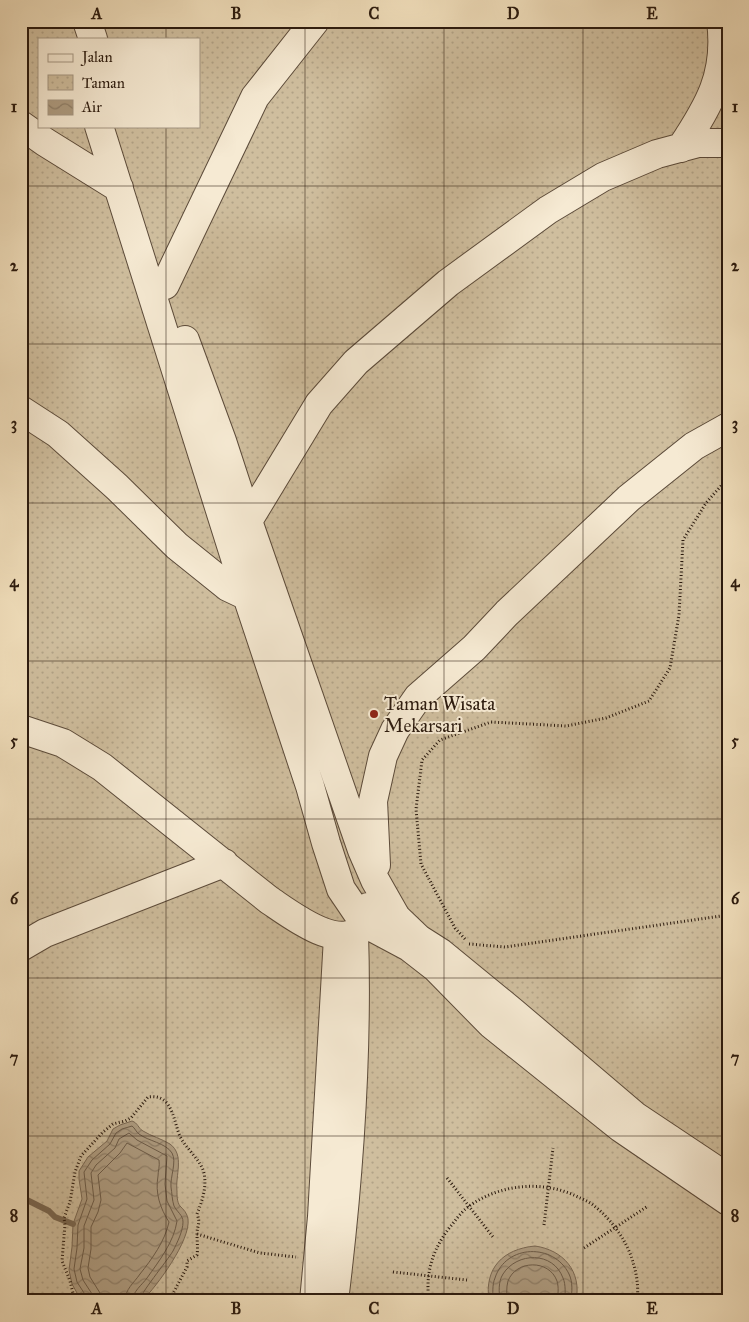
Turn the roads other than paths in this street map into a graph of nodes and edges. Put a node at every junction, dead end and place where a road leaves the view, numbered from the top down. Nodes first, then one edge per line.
1 (72, 21) edge
2 (88, 21) edge
3 (315, 21) edge
4 (721, 21) edge
5 (77, 38) edge
6 (93, 38) edge
7 (21, 124) edge
8 (100, 128) edge
9 (120, 128) edge
10 (728, 143) edge
11 (681, 148) junction
12 (119, 188) junction
13 (165, 285) junction
14 (21, 410) edge
15 (728, 427) edge
16 (248, 521) junction
17 (247, 596) junction
18 (21, 729) edge
19 (224, 863) junction
20 (376, 880) junction
21 (352, 931) junction
22 (21, 947) edge
23 (728, 1178) edge
24 (728, 1201) edge
25 (314, 1301) edge
26 (334, 1301) edge

1 - 5 lane
2 - 6 lane
3 - 13 lane
4 - 11 lane
7 - 12 lane
8 - 12 lane
9 - 13 lane
10 - 11 lane
11 - 16 lane
12 - 17 lane
13 - 16 lane
14 - 17 lane
15 - 20 lane
16 - 20 lane
17 - 21 lane
18 - 19 lane
19 - 21 lane
19 - 22 lane
20 - 21 lane
20 - 23 lane
21 - 24 lane
21 - 25 lane
21 - 26 lane

